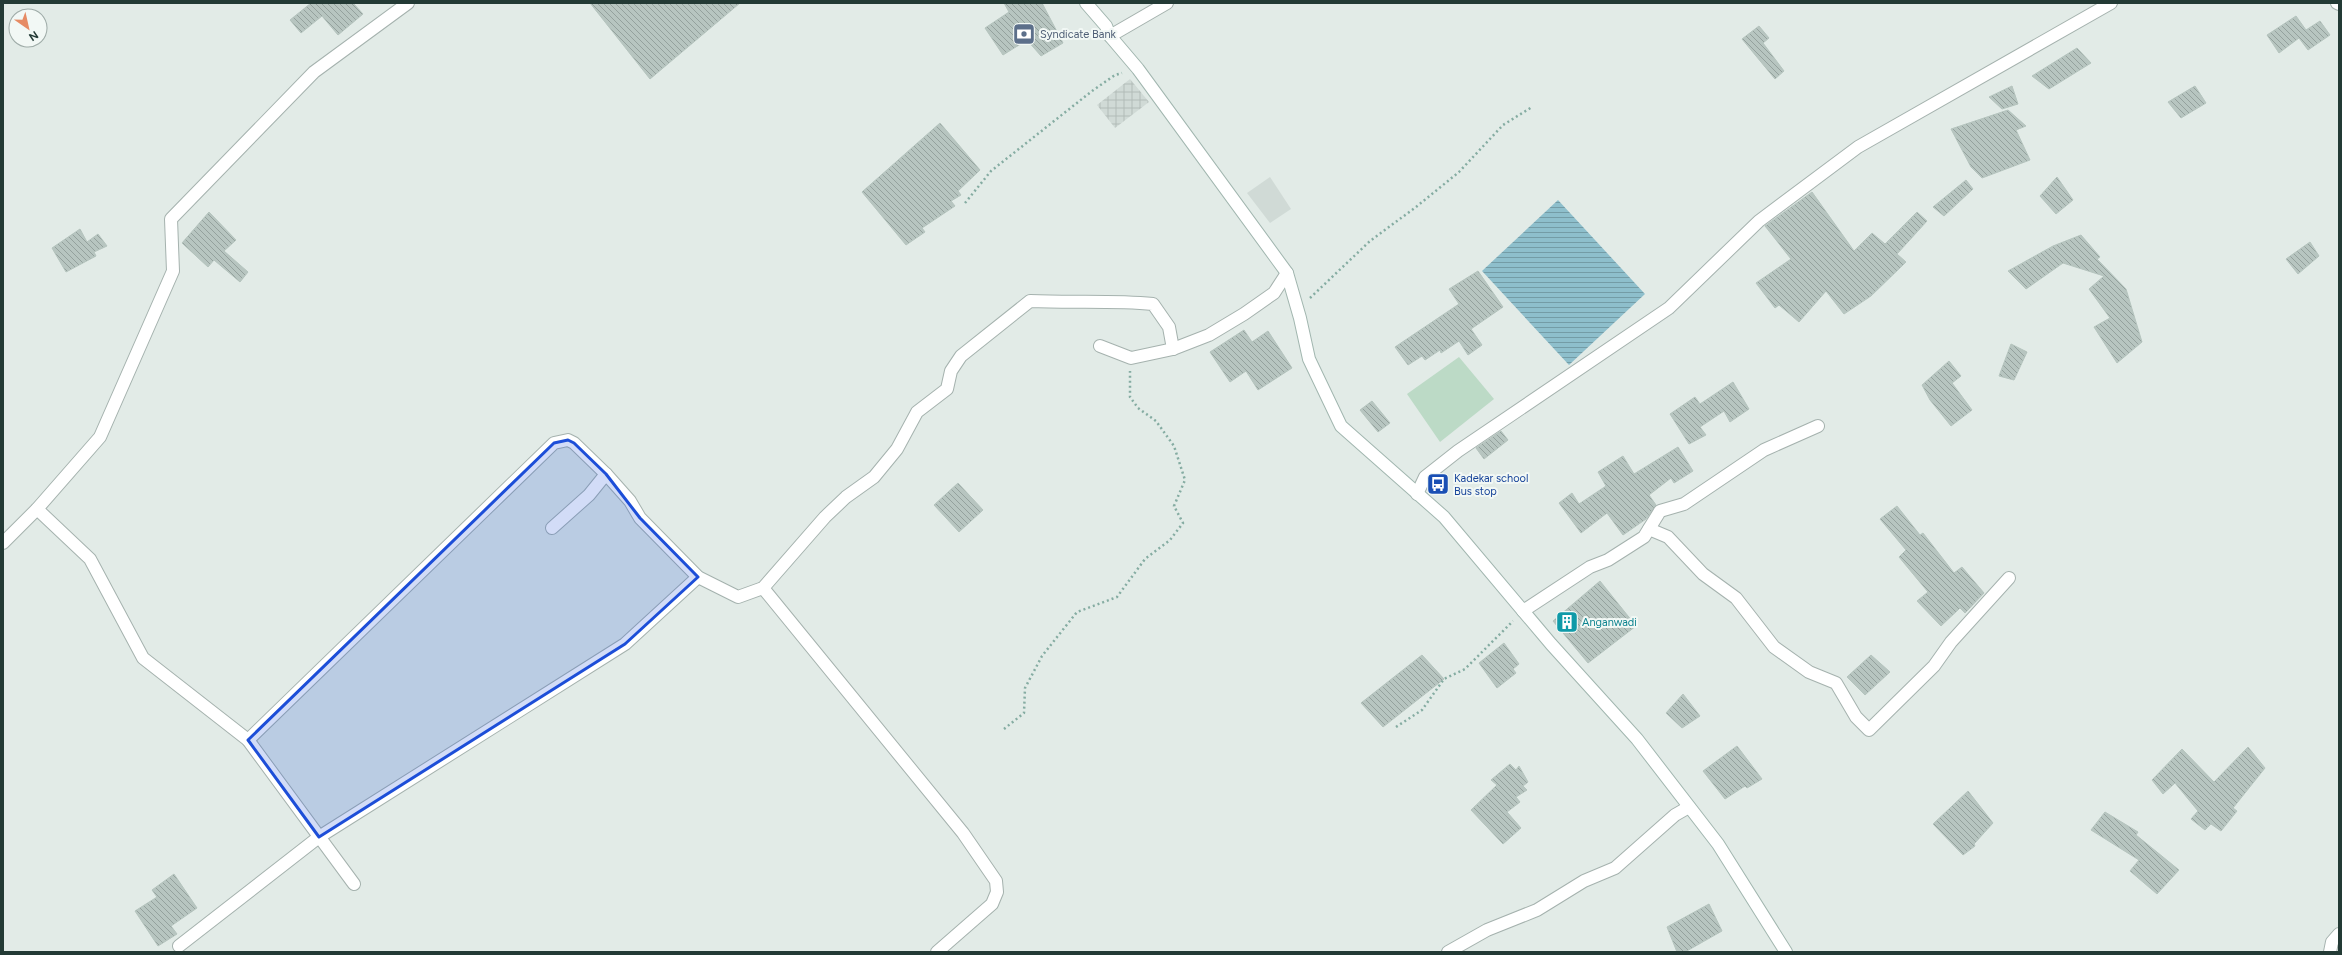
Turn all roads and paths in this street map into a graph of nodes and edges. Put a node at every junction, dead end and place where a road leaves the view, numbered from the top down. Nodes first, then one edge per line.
1 (408, 3) edge
2 (1086, 3) edge
3 (1167, 3) edge
4 (2111, 3) edge
5 (1110, 36) junction
6 (1138, 69) junction
7 (1532, 107) dead end
8 (964, 203) dead end
9 (1287, 273) junction
10 (1311, 303) dead end
11 (1100, 346) dead end
12 (1173, 349) junction
13 (1131, 358) junction
14 (1818, 426) dead end
15 (606, 474) junction
16 (1417, 494) junction
17 (37, 509) junction
18 (552, 528) dead end
19 (1649, 529) junction
20 (3, 542) edge
21 (698, 577) junction
22 (2008, 578) dead end
23 (763, 588) junction
24 (1523, 611) junction
25 (1396, 727) dead end
26 (1004, 729) dead end
27 (248, 740) junction
28 (1689, 807) junction
29 (319, 837) junction
30 (354, 884) dead end
31 (2339, 934) edge
32 (179, 946) dead end
33 (938, 952) edge
34 (1448, 952) edge
35 (1786, 952) edge
36 (2330, 952) edge

1 - 17 street
2 - 5 street
3 - 5 street
4 - 16 street
5 - 6 street
6 - 8 path
6 - 9 street
7 - 10 path
9 - 12 street
9 - 16 street
11 - 13 street
12 - 13 street
12 - 23 street
13 - 26 path
14 - 19 street
15 - 18 street
15 - 21 street
15 - 27 street
16 - 24 street
17 - 20 street
17 - 27 street
19 - 22 street
19 - 24 street
21 - 23 street
21 - 29 street
23 - 33 street
24 - 25 path
24 - 28 street
27 - 29 street
28 - 34 street
28 - 35 street
29 - 30 street
29 - 32 street
31 - 36 street

